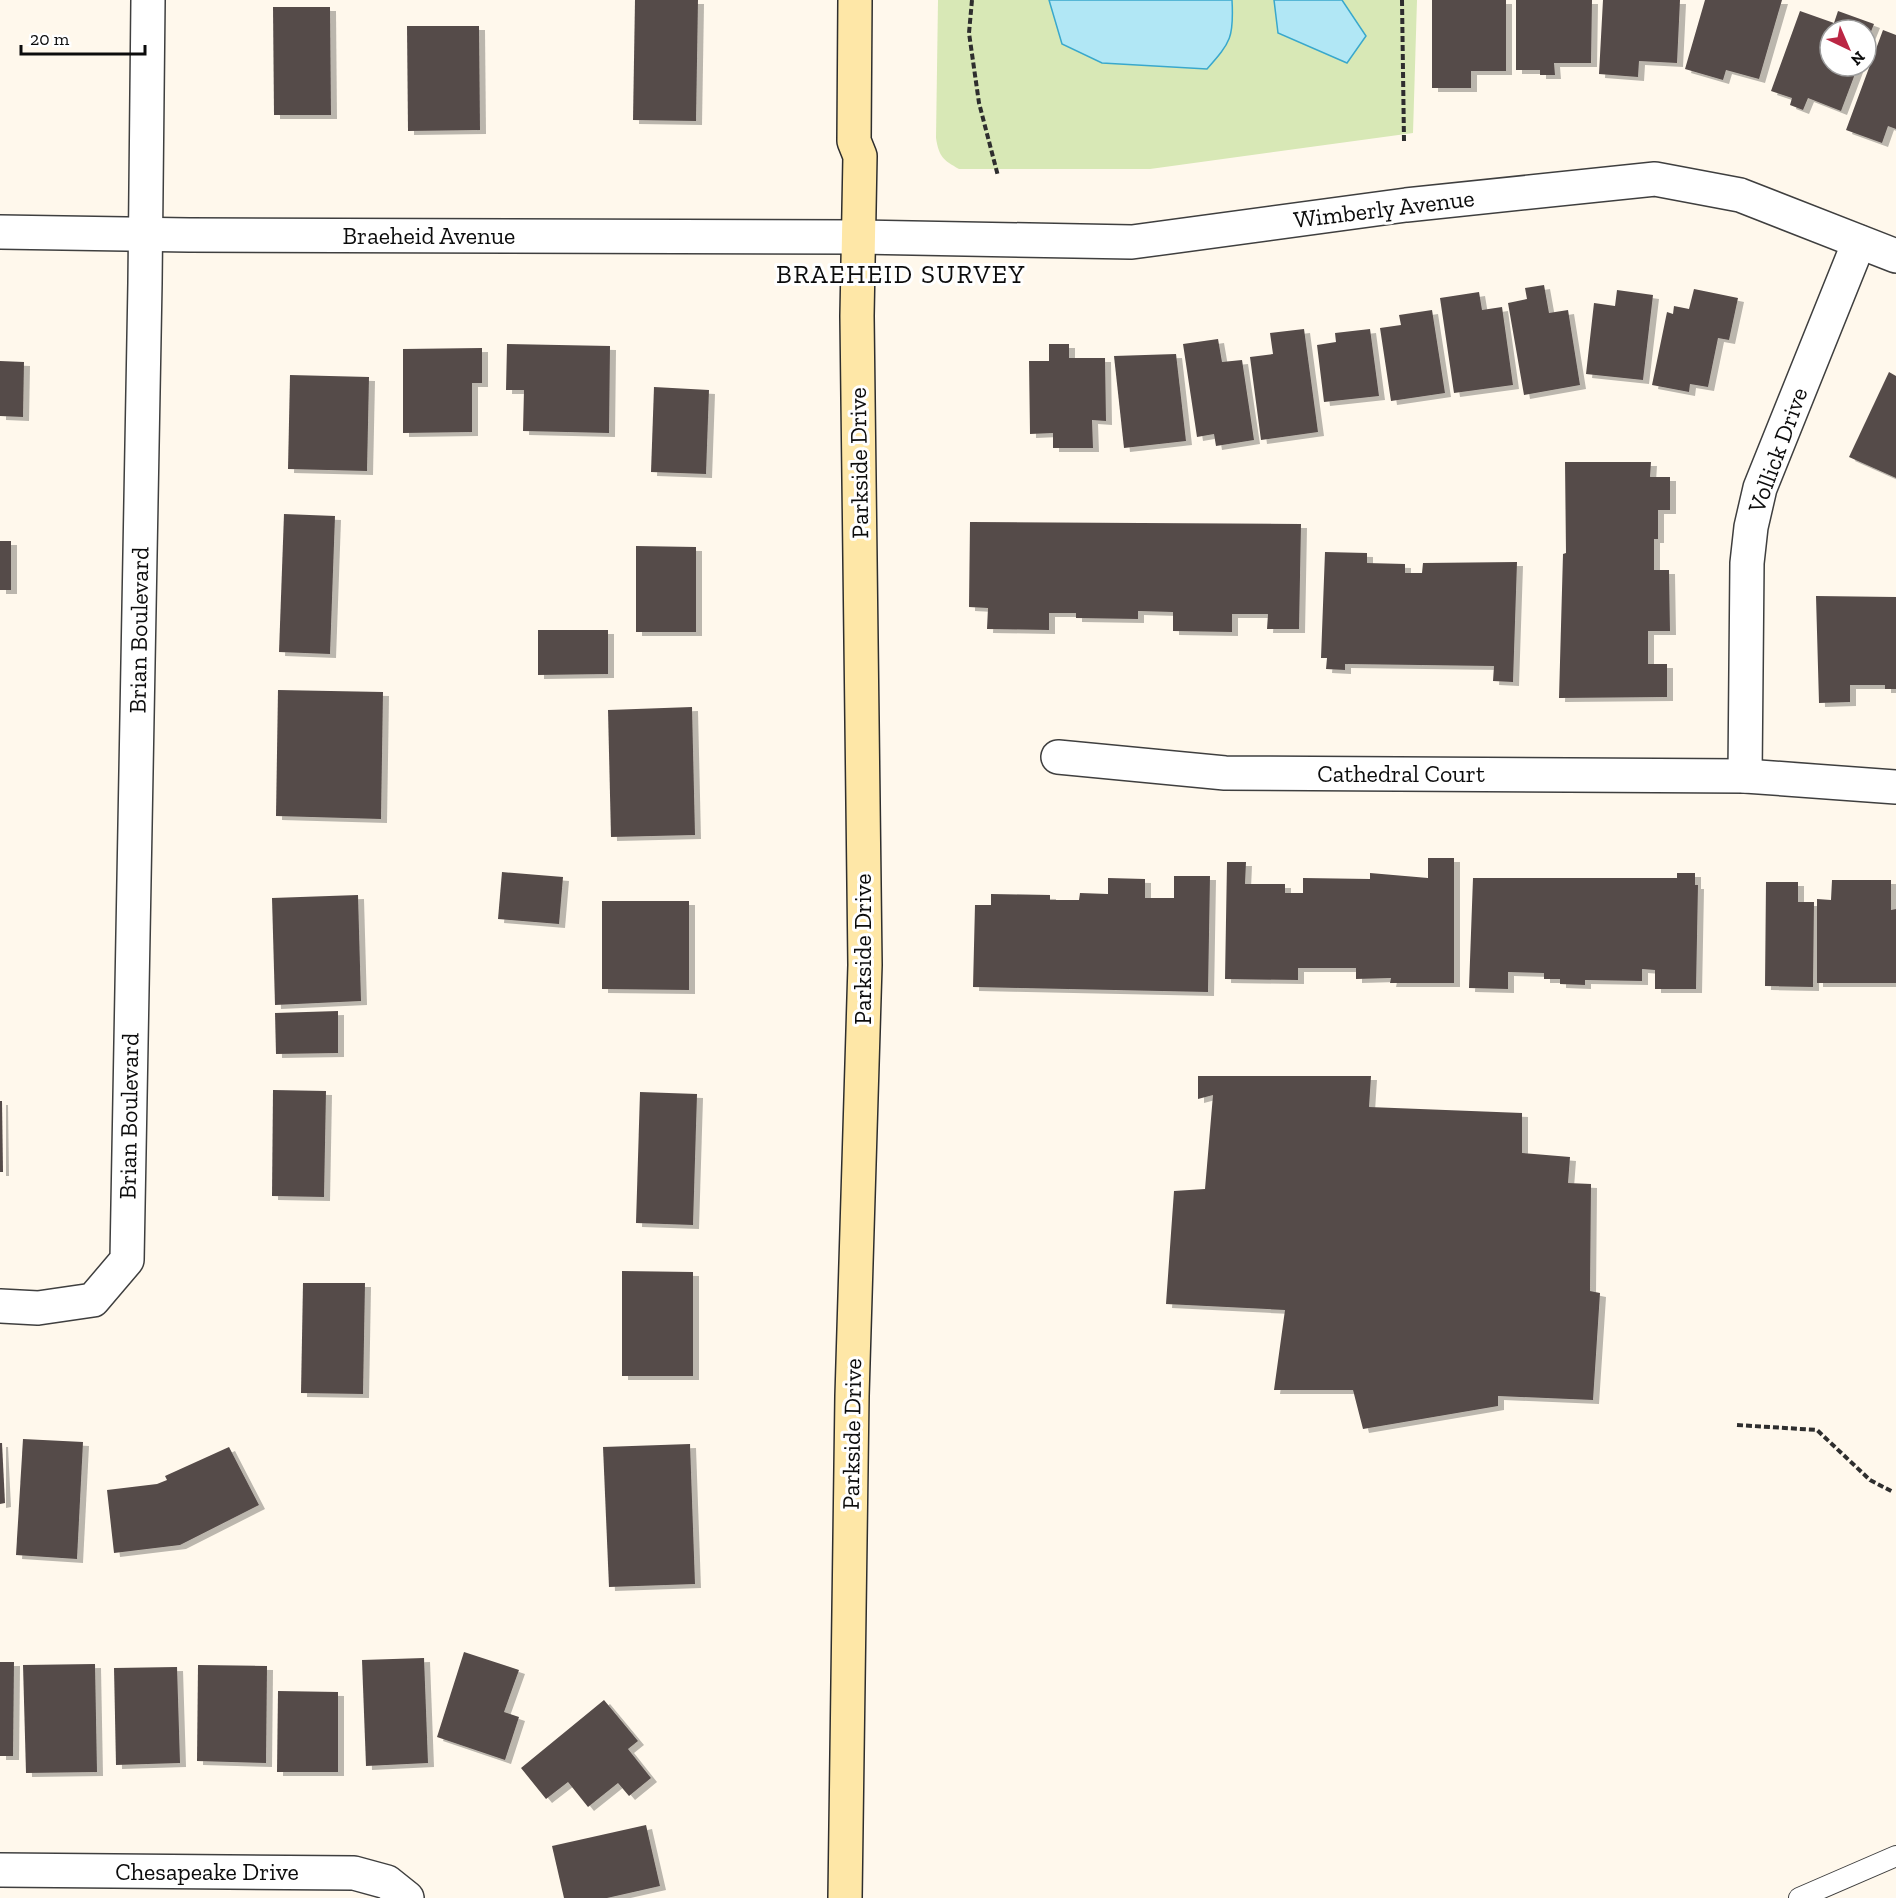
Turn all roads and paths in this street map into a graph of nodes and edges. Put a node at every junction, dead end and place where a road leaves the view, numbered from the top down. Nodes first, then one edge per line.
1 (148, 0) edge
2 (855, 0) edge
3 (972, 0) edge
4 (1402, 0) edge
5 (1404, 141) dead end
6 (998, 176) dead end
7 (0, 232) edge
8 (146, 234) junction
9 (859, 237) junction
10 (1859, 242) junction
11 (1896, 256) edge
12 (1058, 757) dead end
13 (1745, 776) junction
14 (1896, 787) edge
15 (0, 1306) edge
16 (1737, 1425) dead end
17 (1893, 1492) dead end
18 (1896, 1856) edge
19 (0, 1870) edge
20 (406, 1898) edge
21 (845, 1898) edge
22 (1799, 1898) edge

1 - 8 street, Brian Boulevard
2 - 9 main road, Parkside Drive
3 - 6 path
4 - 5 path
7 - 8 street, Braeheid Avenue
8 - 9 street, Braeheid Avenue
8 - 15 street, Brian Boulevard
9 - 10 street, Wimberly Avenue
9 - 21 main road, Parkside Drive
10 - 11 street, Wimberly Avenue
10 - 13 street, Vollick Drive
12 - 13 street, Cathedral Court
13 - 14 street, Cathedral Court
16 - 17 path
18 - 22 lane
19 - 20 street, Chesapeake Drive

